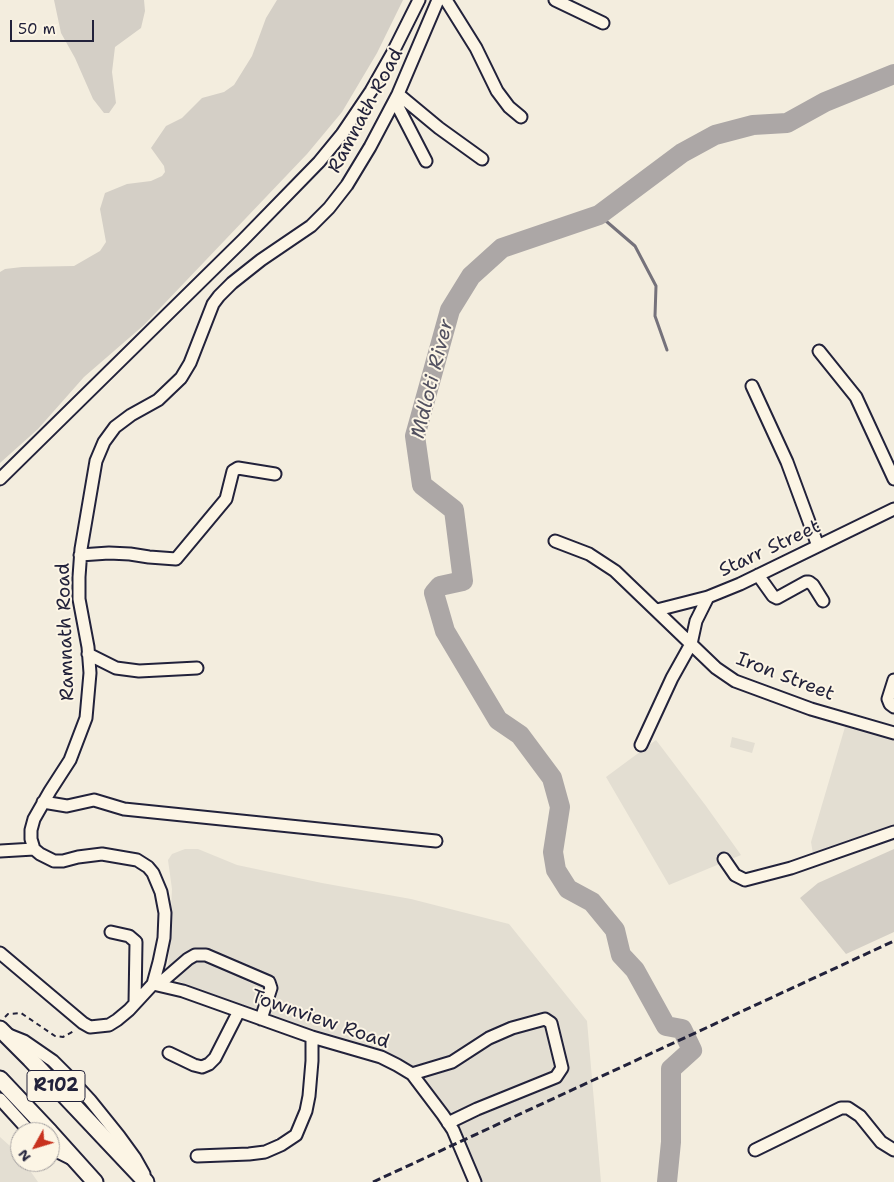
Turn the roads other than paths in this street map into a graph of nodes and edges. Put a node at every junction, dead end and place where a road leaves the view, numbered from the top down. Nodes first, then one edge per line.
1 (419, 0) edge
2 (438, 0) edge
3 (446, 0) edge
4 (556, 0) edge
5 (602, 23) dead end
6 (397, 98) junction
7 (521, 117) dead end
8 (482, 158) dead end
9 (426, 162) dead end
10 (819, 351) dead end
11 (752, 386) dead end
12 (275, 474) dead end
13 (0, 479) edge
14 (894, 479) edge
15 (894, 509) edge
16 (555, 541) dead end
17 (818, 546) junction
18 (80, 555) junction
19 (758, 575) junction
20 (708, 597) junction
21 (823, 601) dead end
22 (656, 610) junction
23 (692, 644) junction
24 (88, 654) junction
25 (197, 668) dead end
26 (894, 680) edge
27 (894, 707) edge
28 (894, 733) edge
29 (641, 745) dead end
30 (43, 802) junction
31 (894, 832) edge
32 (436, 842) dead end
33 (34, 849) junction
34 (0, 851) edge
35 (724, 859) dead end
36 (111, 932) dead end
37 (0, 952) edge
38 (156, 984) junction
39 (135, 1003) junction
40 (239, 1011) junction
41 (261, 1019) junction
42 (2, 1027) edge
43 (312, 1037) junction
44 (169, 1053) dead end
45 (412, 1074) junction
46 (0, 1079) edge
47 (0, 1099) edge
48 (21, 1122) edge
49 (41, 1122) edge
50 (448, 1123) junction
51 (60, 1143) edge
52 (755, 1150) dead end
53 (894, 1150) edge
54 (60, 1153) edge
55 (197, 1156) dead end
56 (78, 1163) junction
57 (96, 1182) edge
58 (147, 1182) edge
59 (474, 1182) edge

1 - 13 street
2 - 6 street, Ramnath Road
3 - 7 street
4 - 5 street
6 - 8 street
6 - 9 street
6 - 18 street, Ramnath Road
10 - 14 street
11 - 17 street
12 - 18 street
15 - 17 street, Starr Street
16 - 22 street, Iron Street
17 - 19 street, Starr Street
18 - 24 street, Ramnath Road
19 - 20 street, Starr Street
19 - 21 street
20 - 22 street, Starr Street
20 - 23 street
22 - 23 street, Iron Street
23 - 28 street, Iron Street
23 - 29 street
24 - 25 street
24 - 30 street, Ramnath Road
26 - 27 street
30 - 32 street
30 - 33 street, Ramnath Road
31 - 35 street
33 - 34 street
33 - 38 street
36 - 39 street
37 - 39 street
38 - 39 street
38 - 40 street, Townview Road
38 - 41 street
40 - 41 street, Townview Road
40 - 44 street
41 - 43 street, Townview Road
42 - 58 main road, R102
43 - 45 street, Townview Road
43 - 55 street
45 - 50 street, Townview Road
45 - 50 street
46 - 49 main road, R102
47 - 48 street
50 - 59 street, Townview Road
51 - 56 main road, R102
52 - 53 street
54 - 56 street
56 - 57 main road, R102

